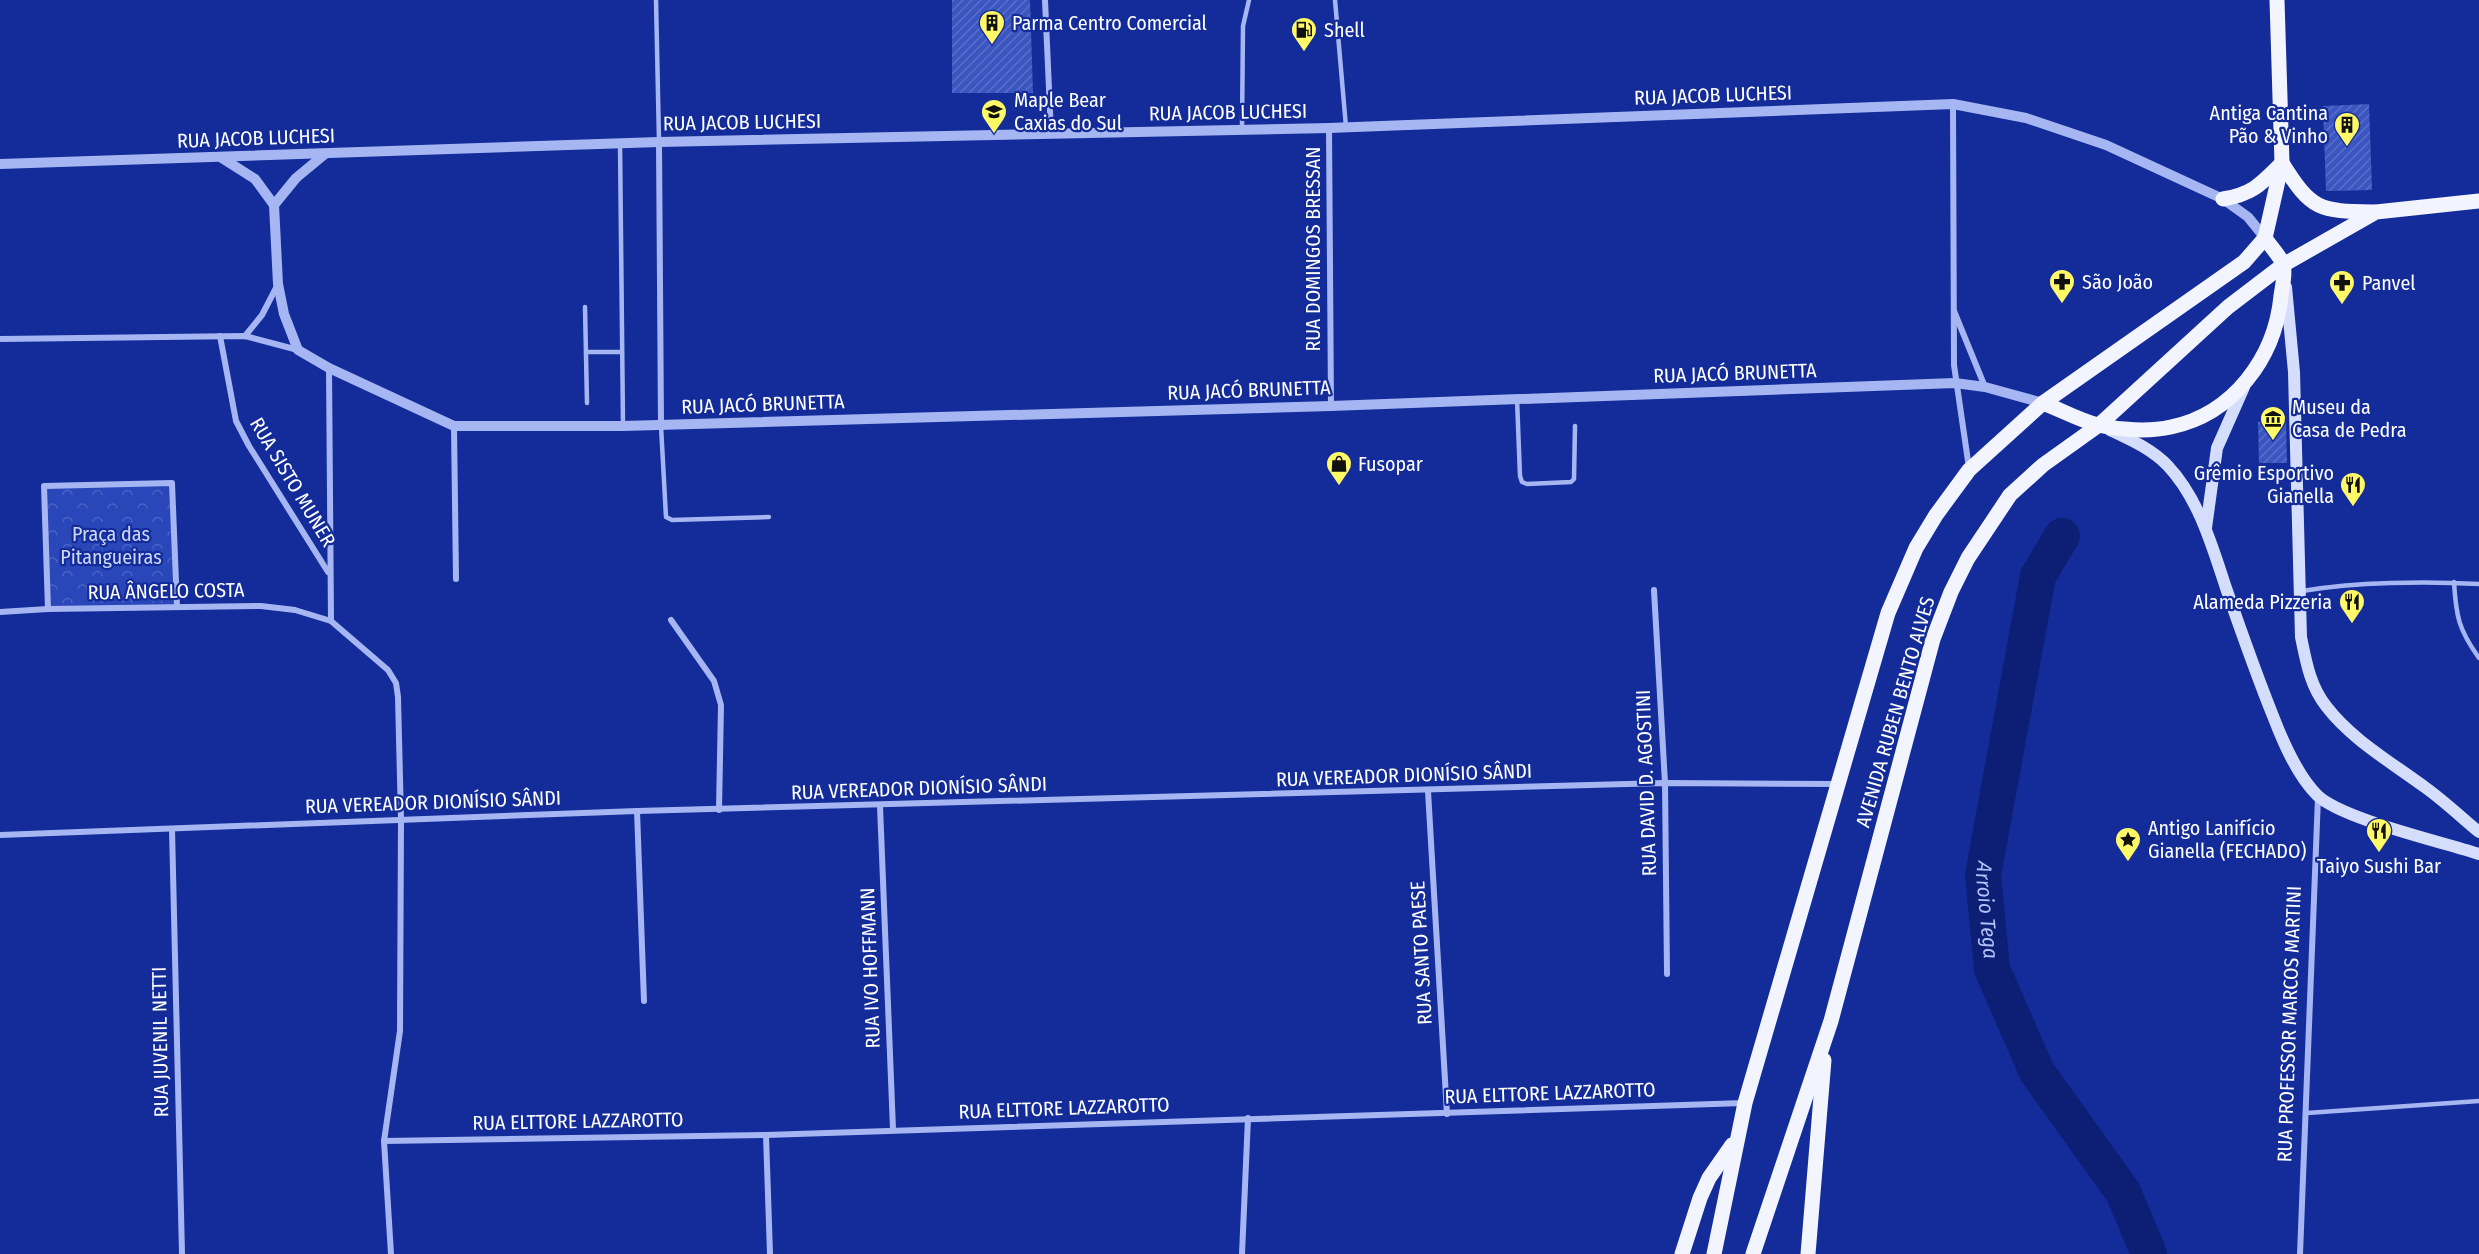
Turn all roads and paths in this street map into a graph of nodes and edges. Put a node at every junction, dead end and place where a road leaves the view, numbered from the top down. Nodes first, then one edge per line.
1 (656, 0) edge
2 (1045, 0) edge
3 (1249, 0) edge
4 (1335, 0) edge
5 (2277, 0) edge
6 (1953, 104) junction
7 (1329, 128) junction
8 (1346, 128) junction
9 (1242, 130) junction
10 (1051, 134) junction
11 (659, 142) junction
12 (620, 143) junction
13 (326, 154) junction
14 (222, 158) junction
15 (2282, 163) junction
16 (0, 164) edge
17 (2223, 199) junction
18 (2479, 201) edge
19 (274, 205) junction
20 (2376, 212) junction
21 (2265, 238) junction
22 (2283, 265) junction
23 (278, 284) junction
24 (585, 307) dead end
25 (1953, 307) junction
26 (220, 336) junction
27 (245, 336) junction
28 (0, 339) edge
29 (298, 350) junction
30 (586, 352) junction
31 (621, 352) junction
32 (329, 368) junction
33 (2246, 381) junction
34 (1954, 383) junction
35 (1986, 387) junction
36 (1517, 399) junction
37 (587, 403) dead end
38 (2043, 403) junction
39 (1331, 406) junction
40 (662, 425) junction
41 (2098, 425) junction
42 (454, 426) junction
43 (623, 426) junction
44 (1575, 426) dead end
45 (1969, 470) junction
46 (769, 517) dead end
47 (2206, 529) junction
48 (329, 573) junction
49 (456, 579) dead end
50 (2454, 582) junction
51 (2479, 584) edge
52 (1654, 590) dead end
53 (2299, 591) junction
54 (177, 606) junction
55 (48, 609) junction
56 (0, 612) edge
57 (671, 620) dead end
58 (331, 621) junction
59 (2479, 658) edge
60 (1665, 783) junction
61 (1839, 784) junction
62 (1428, 791) junction
63 (2318, 796) junction
64 (880, 806) junction
65 (719, 810) junction
66 (637, 812) junction
67 (401, 819) junction
68 (172, 829) junction
69 (2479, 832) edge
70 (0, 835) edge
71 (2479, 854) edge
72 (1667, 974) dead end
73 (645, 1002) dead end
74 (1831, 1022) junction
75 (2479, 1101) edge
76 (1745, 1103) junction
77 (2307, 1113) junction
78 (1447, 1114) junction
79 (1248, 1118) junction
80 (893, 1129) junction
81 (766, 1135) junction
82 (1736, 1140) junction
83 (384, 1141) junction
84 (182, 1254) edge
85 (391, 1254) edge
86 (770, 1254) edge
87 (1242, 1254) edge
88 (1682, 1254) edge
89 (1714, 1254) edge
90 (1753, 1254) edge
91 (1808, 1254) edge
92 (2300, 1254) edge

1 - 11 lane
2 - 10 street
3 - 9 lane
4 - 8 lane
5 - 15 main road
6 - 8 street, RUA JACOB LUCHESI
6 - 17 street, RUA JACOB LUCHESI
6 - 25 street
7 - 8 street, RUA JACOB LUCHESI
7 - 9 street, RUA JACOB LUCHESI
7 - 39 street, RUA DOMINGOS BRESSAN
9 - 10 street, RUA JACOB LUCHESI
10 - 11 street, RUA JACOB LUCHESI
11 - 12 street, RUA JACOB LUCHESI
11 - 40 street
12 - 13 street, RUA JACOB LUCHESI
12 - 31 lane
13 - 14 street, RUA JACOB LUCHESI
13 - 19 street
14 - 16 street, RUA JACOB LUCHESI
14 - 19 street
15 - 17 main road
15 - 20 main road
15 - 21 main road, AVENIDA RUBEN BENTO ALVES
17 - 21 street, RUA JACOB LUCHESI
18 - 20 main road, AVENIDA RUBEN BENTO ALVES
19 - 23 street
20 - 22 main road, AVENIDA RUBEN BENTO ALVES
21 - 22 main road
21 - 38 main road, AVENIDA RUBEN BENTO ALVES
22 - 33 main road
22 - 41 main road, AVENIDA RUBEN BENTO ALVES
22 - 53 main road
23 - 27 street
23 - 29 street
24 - 30 lane
25 - 34 street
25 - 35 street
26 - 27 street
26 - 28 street
26 - 48 street, RUA SISTO MUNER
27 - 29 street
29 - 32 street
30 - 31 lane
30 - 37 lane
31 - 43 lane
32 - 42 street
32 - 48 street, RUA SISTO MUNER
33 - 41 main road
33 - 47 main road
34 - 35 street, RUA JACÓ BRUNETTA
34 - 36 street, RUA JACÓ BRUNETTA
34 - 45 street
35 - 38 street, RUA JACÓ BRUNETTA
36 - 39 street, RUA JACÓ BRUNETTA
36 - 44 lane
38 - 41 main road
38 - 45 main road, AVENIDA RUBEN BENTO ALVES
39 - 40 street, RUA JACÓ BRUNETTA
40 - 43 street, RUA JACÓ BRUNETTA
40 - 46 lane
41 - 47 main road
41 - 74 main road, AVENIDA RUBEN BENTO ALVES
42 - 43 street, RUA JACÓ BRUNETTA
42 - 49 street
45 - 61 main road, AVENIDA RUBEN BENTO ALVES
47 - 63 main road
48 - 58 street, RUA SISTO MUNER
50 - 51 lane
50 - 53 lane
50 - 59 lane
52 - 60 street, RUA DAVID D. AGOSTINI
53 - 69 main road
54 - 55 street, RUA ÂNGELO COSTA
54 - 55 street
54 - 58 street, RUA ÂNGELO COSTA
55 - 56 street, RUA ÂNGELO COSTA
57 - 65 street
58 - 67 street
60 - 61 street, RUA VEREADOR DIONÍSIO SÂNDI
60 - 62 street, RUA VEREADOR DIONÍSIO SÂNDI
60 - 72 street, RUA DAVID D. AGOSTINI
61 - 76 main road, AVENIDA RUBEN BENTO ALVES
62 - 64 street, RUA VEREADOR DIONÍSIO SÂNDI
62 - 78 street, RUA SANTO PAESE
63 - 71 main road
63 - 77 street, RUA PROFESSOR MARCOS MARTINI
64 - 65 street, RUA VEREADOR DIONÍSIO SÂNDI
64 - 80 street, RUA IVO HOFFMANN
65 - 66 street, RUA VEREADOR DIONÍSIO SÂNDI
66 - 67 street, RUA VEREADOR DIONÍSIO SÂNDI
66 - 73 street
67 - 68 street, RUA VEREADOR DIONÍSIO SÂNDI
67 - 83 street
68 - 70 street, RUA VEREADOR DIONÍSIO SÂNDI
68 - 84 street, RUA JUVENIL NETTI
74 - 90 main road, AVENIDA RUBEN BENTO ALVES
74 - 91 main road
75 - 77 lane
76 - 78 street, RUA ELTTORE LAZZAROTTO
76 - 82 main road, AVENIDA RUBEN BENTO ALVES
77 - 92 street, RUA PROFESSOR MARCOS MARTINI
78 - 79 street, RUA ELTTORE LAZZAROTTO
79 - 80 street, RUA ELTTORE LAZZAROTTO
79 - 87 street
80 - 81 street, RUA ELTTORE LAZZAROTTO
81 - 83 street, RUA ELTTORE LAZZAROTTO
81 - 86 street
82 - 88 main road
82 - 89 main road, AVENIDA RUBEN BENTO ALVES
83 - 85 street

